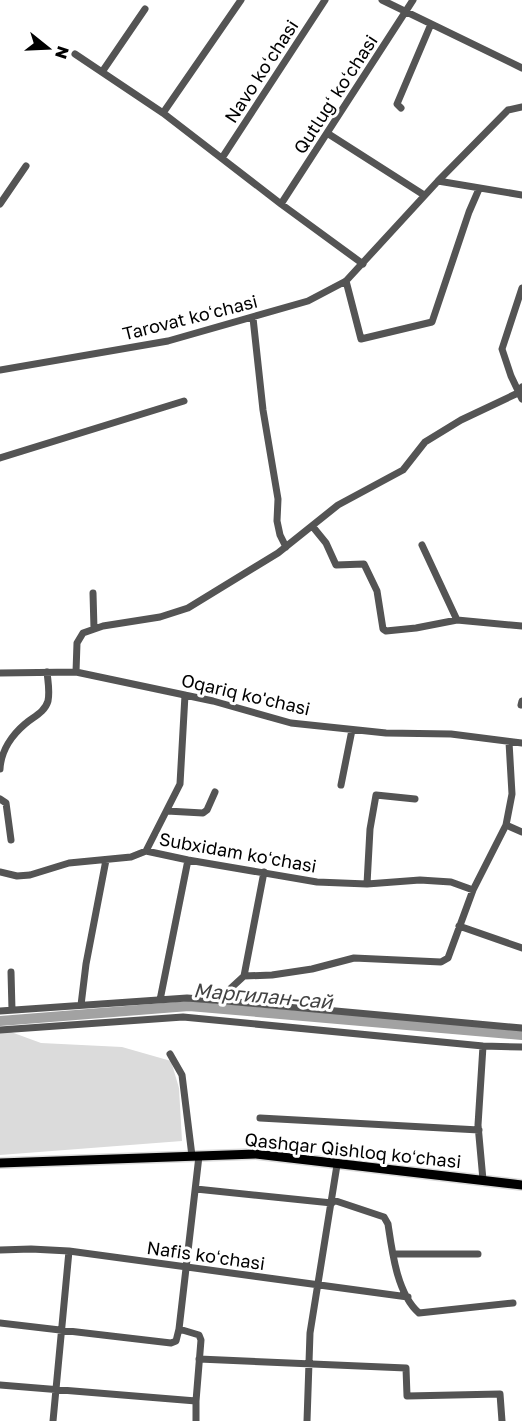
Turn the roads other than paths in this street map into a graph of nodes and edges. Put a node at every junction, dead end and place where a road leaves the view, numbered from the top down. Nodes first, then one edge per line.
1 (241, 0) edge
2 (325, 0) edge
3 (382, 0) edge
4 (413, 0) edge
5 (145, 9) dead end
6 (406, 12) junction
7 (431, 24) junction
8 (75, 54) dead end
9 (522, 68) edge
10 (102, 72) junction
11 (522, 107) edge
12 (402, 108) dead end
13 (163, 113) junction
14 (327, 133) junction
15 (222, 158) junction
16 (27, 166) dead end
17 (438, 181) junction
18 (479, 189) junction
19 (424, 195) junction
20 (522, 195) edge
21 (0, 204) edge
22 (281, 204) junction
23 (363, 264) junction
24 (346, 281) junction
25 (522, 288) edge
26 (253, 318) junction
27 (0, 370) edge
28 (521, 393) edge
29 (184, 401) dead end
30 (0, 458) edge
31 (314, 527) junction
32 (422, 545) dead end
33 (286, 547) junction
34 (93, 592) dead end
35 (457, 620) junction
36 (522, 627) edge
37 (94, 629) junction
38 (47, 672) junction
39 (76, 672) junction
40 (0, 673) edge
41 (185, 696) junction
42 (352, 730) junction
43 (508, 742) junction
44 (522, 743) edge
45 (0, 769) edge
46 (341, 785) dead end
47 (215, 792) dead end
48 (0, 799) edge
49 (415, 799) dead end
50 (168, 811) junction
51 (506, 825) junction
52 (522, 832) edge
53 (11, 840) dead end
54 (146, 851) junction
55 (106, 860) junction
56 (188, 861) junction
57 (0, 872) edge
58 (264, 872) junction
59 (367, 884) junction
60 (473, 890) junction
61 (459, 926) junction
62 (522, 948) edge
63 (11, 972) dead end
64 (244, 976) junction
65 (160, 1000) junction
66 (226, 1001) junction
67 (81, 1005) junction
68 (12, 1010) junction
69 (0, 1011) edge
70 (522, 1028) edge
71 (0, 1030) edge
72 (483, 1046) junction
73 (522, 1047) edge
74 (170, 1054) dead end
75 (260, 1118) dead end
76 (479, 1130) junction
77 (195, 1156) junction
78 (0, 1162) edge
79 (337, 1165) junction
80 (483, 1180) junction
81 (522, 1185) edge
82 (196, 1189) junction
83 (332, 1202) junction
84 (0, 1250) edge
85 (69, 1251) junction
86 (393, 1254) junction
87 (478, 1254) dead end
88 (185, 1267) junction
89 (317, 1286) junction
90 (408, 1297) junction
91 (513, 1303) dead end
92 (0, 1323) edge
93 (61, 1329) junction
94 (179, 1329) junction
95 (199, 1359) junction
96 (309, 1363) junction
97 (0, 1385) edge
98 (56, 1390) junction
99 (196, 1401) junction
100 (53, 1421) edge
101 (196, 1421) edge
102 (307, 1421) edge
103 (502, 1421) edge

1 - 13 street
2 - 15 street, Navo koʻchasi
3 - 6 street
4 - 6 street, Qutlugʻ koʻchasi
5 - 10 street
6 - 7 street
6 - 14 street, Qutlugʻ koʻchasi
7 - 9 street
7 - 12 street
8 - 10 street
10 - 13 street
11 - 17 street, Tarovat koʻchasi
13 - 15 street
14 - 19 street
14 - 22 street, Qutlugʻ koʻchasi
15 - 22 street
16 - 21 street
17 - 18 street
17 - 19 street, Tarovat koʻchasi
18 - 20 street
18 - 24 street
19 - 23 street, Tarovat koʻchasi
22 - 23 street
23 - 24 street, Tarovat koʻchasi
24 - 26 street, Tarovat koʻchasi
25 - 28 street
26 - 27 street, Tarovat koʻchasi
26 - 33 street
28 - 31 street
29 - 30 street
31 - 33 street
31 - 35 street
32 - 35 street
33 - 37 street
34 - 37 street
35 - 36 street
37 - 39 street
38 - 39 street, Oqariq ko'chasi
38 - 40 street, Oqariq ko'chasi
38 - 45 street
39 - 41 street, Oqariq ko'chasi
41 - 42 street, Oqariq ko'chasi
41 - 50 street
42 - 43 street, Oqariq ko'chasi
42 - 46 street
43 - 44 street, Oqariq ko'chasi
43 - 51 street
47 - 50 street
48 - 53 street
49 - 59 street
50 - 54 street
51 - 52 street
51 - 60 street
54 - 55 street, Subxidam koʻchasi
54 - 56 street, Subxidam koʻchasi
55 - 57 street, Subxidam koʻchasi
55 - 67 street
56 - 58 street, Subxidam koʻchasi
56 - 65 street
58 - 59 street, Subxidam koʻchasi
58 - 64 street
59 - 60 street, Subxidam koʻchasi
60 - 61 street
61 - 62 street
61 - 64 street
63 - 68 street
64 - 66 street
65 - 66 street
65 - 67 street
66 - 70 street
67 - 68 street
68 - 69 street
71 - 72 street
72 - 73 street
72 - 76 street
74 - 77 street
75 - 76 street
76 - 80 street
77 - 78 main road, Qashqar Qishloq koʻchasi
77 - 79 main road, Qashqar Qishloq koʻchasi
77 - 82 street
79 - 80 main road, Qashqar Qishloq koʻchasi
79 - 83 street
80 - 81 main road, Qashqar Qishloq koʻchasi
82 - 83 street
82 - 88 street
83 - 86 street
83 - 89 street
84 - 85 street, Nafis koʻchasi
85 - 88 street, Nafis koʻchasi
85 - 93 street
86 - 87 street
86 - 90 street
88 - 89 street, Nafis koʻchasi
88 - 94 street
89 - 90 street, Nafis koʻchasi
89 - 96 street
90 - 91 street
92 - 93 street
93 - 94 street
93 - 98 street
94 - 95 street
95 - 96 street
95 - 99 street
96 - 102 street
96 - 103 street
97 - 98 street
98 - 99 street
98 - 100 street
99 - 101 street

